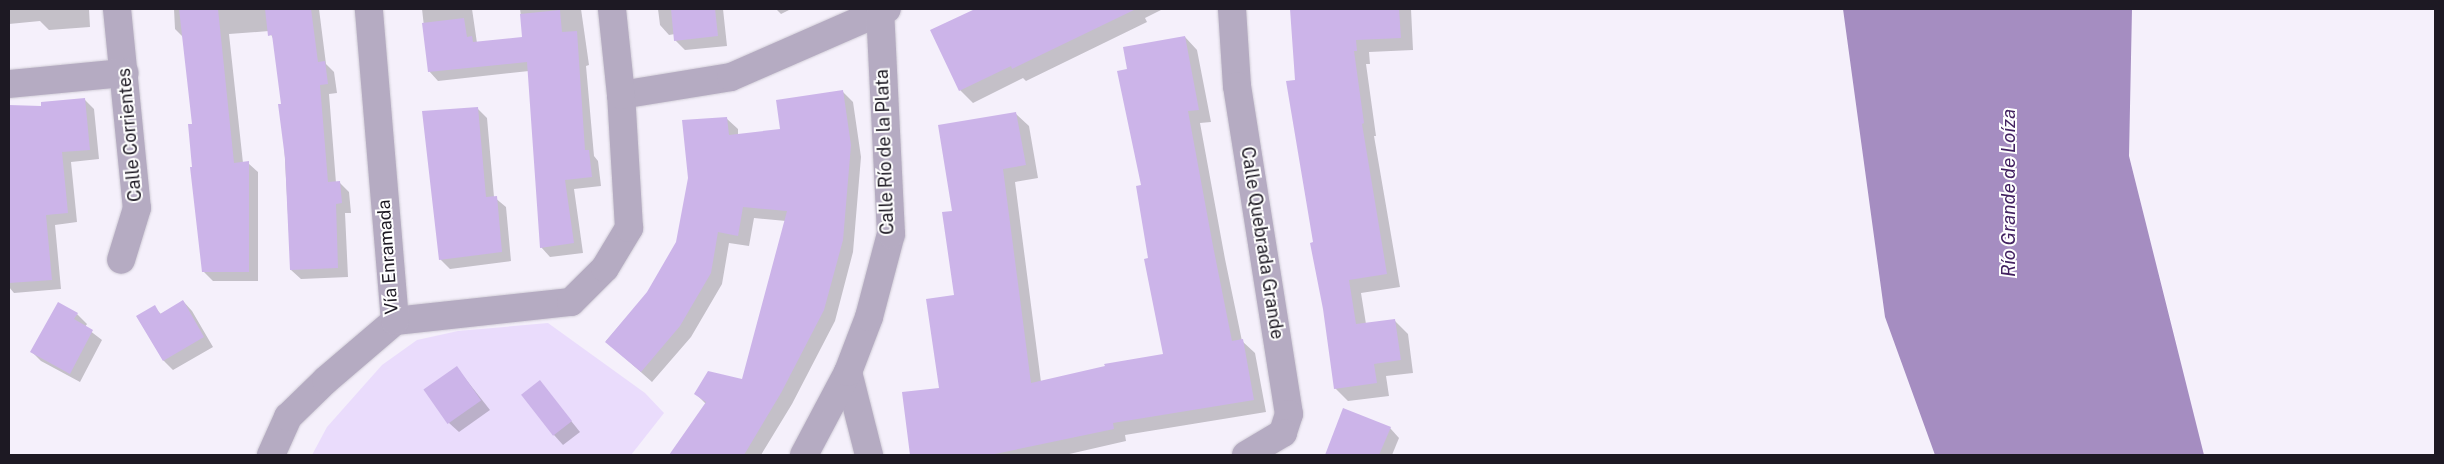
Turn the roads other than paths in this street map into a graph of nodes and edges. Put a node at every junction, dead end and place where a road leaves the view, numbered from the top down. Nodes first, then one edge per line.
1 (118, 9) edge
2 (370, 9) edge
3 (612, 9) edge
4 (1232, 9) edge
5 (883, 10) edge
6 (124, 73) junction
7 (9, 84) edge
8 (621, 96) junction
9 (122, 260) dead end
10 (394, 321) junction
11 (848, 372) junction
12 (271, 455) edge
13 (804, 455) edge
14 (870, 455) edge
15 (1246, 455) edge

1 - 6 street, Calle Corrientes
2 - 10 street, Vía Enramada
3 - 8 street
4 - 15 street, Calle Quebrada Grande
5 - 8 street
5 - 11 street, Calle Río de la Plata
6 - 7 street
6 - 9 street, Calle Corrientes
8 - 10 street
10 - 12 street, Vía Enramada
11 - 13 street, Calle Río de la Plata
11 - 14 street

